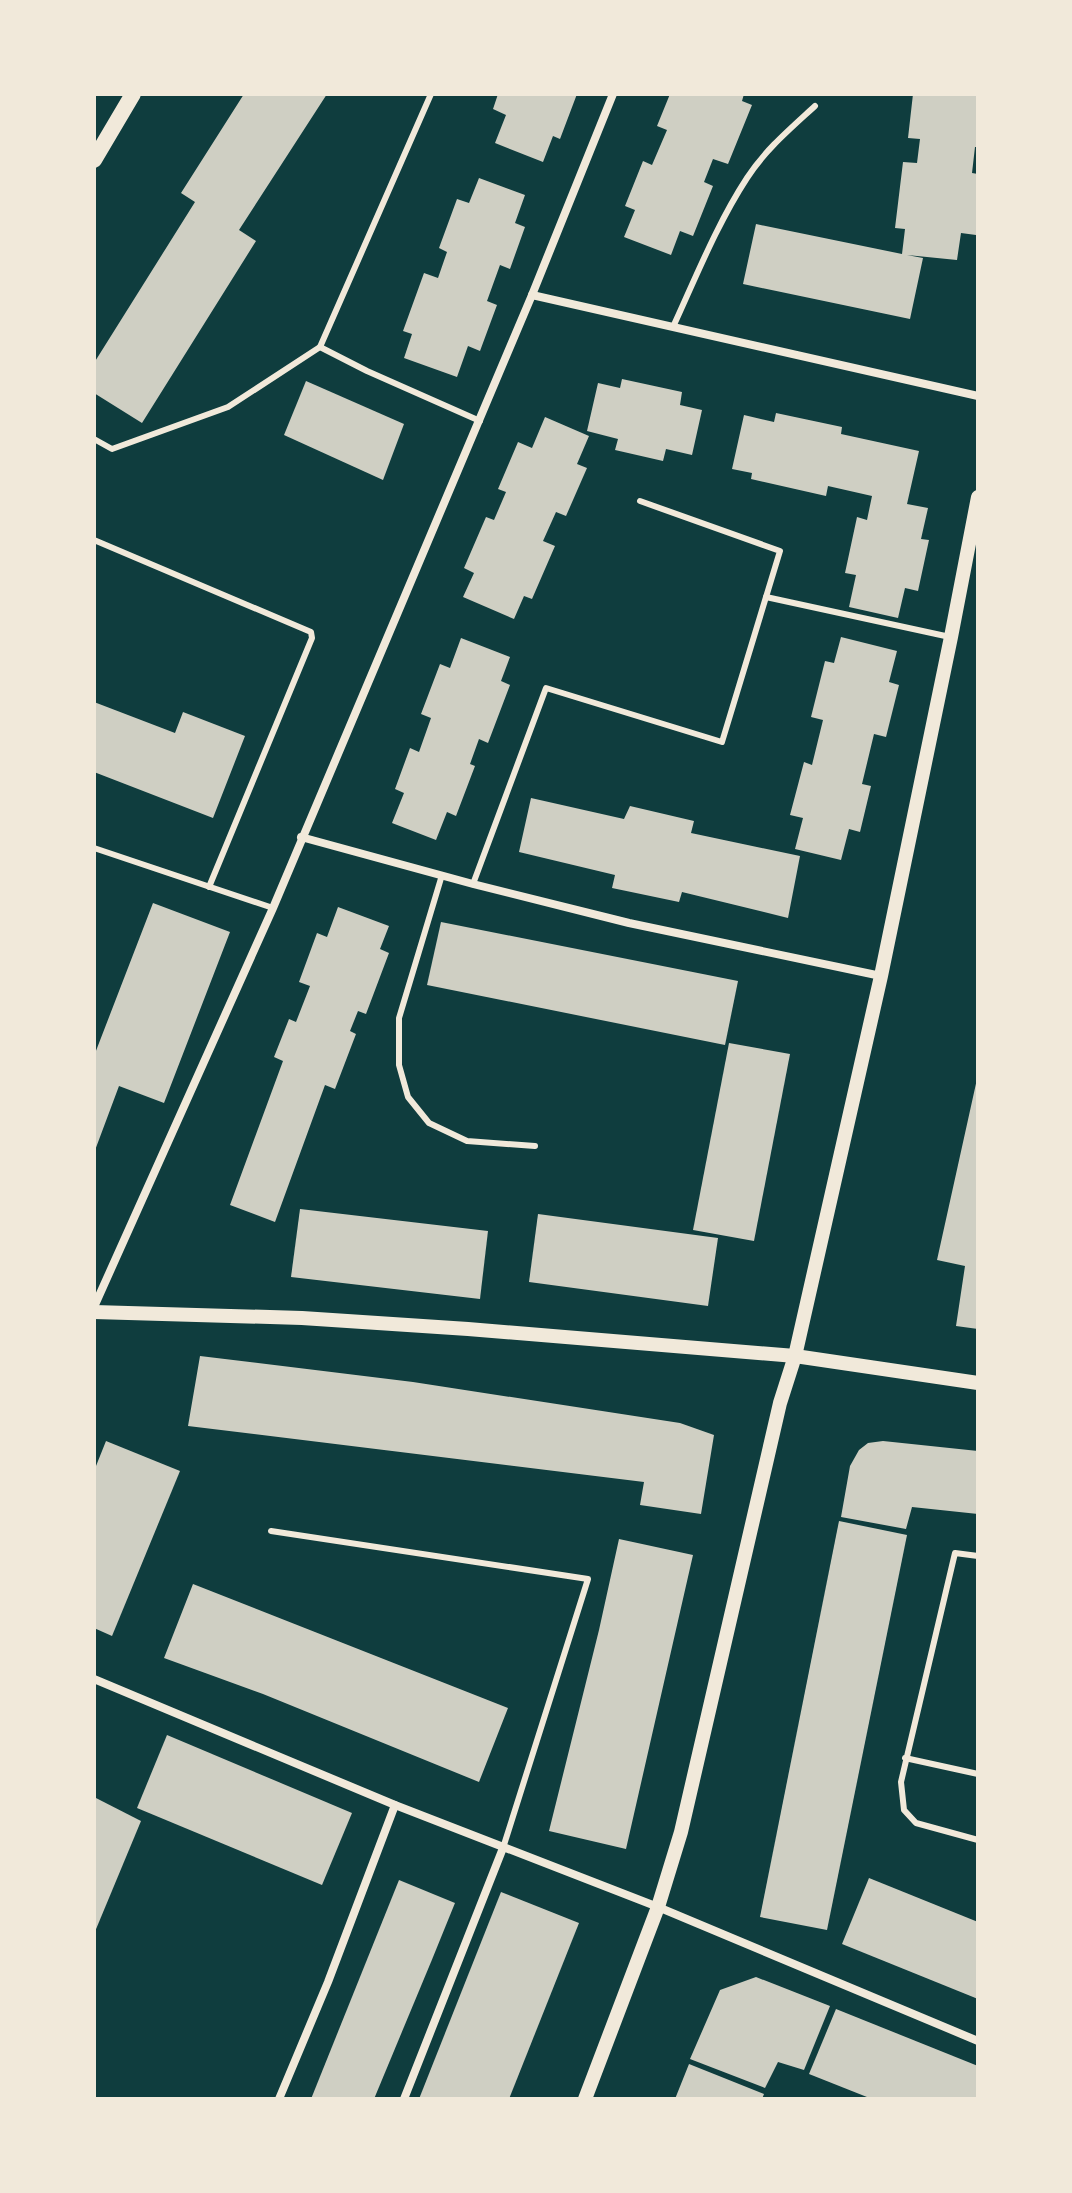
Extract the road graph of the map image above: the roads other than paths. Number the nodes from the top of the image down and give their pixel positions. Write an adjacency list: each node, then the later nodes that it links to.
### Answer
1 (133, 94): 5 (main road)
2 (431, 94): 8 (lane)
3 (613, 94): 6 (street)
4 (815, 106): 7 (lane)
5 (94, 160)
6 (532, 295): 7 (street); 10 (street)
7 (673, 327): 9 (street)
8 (320, 347): 10 (lane); 11 (lane)
9 (978, 396)
10 (480, 421): 17 (street)
11 (94, 439)
12 (978, 497): 16 (street)
13 (640, 501): 15 (lane)
14 (94, 540): 21 (lane)
15 (766, 597): 16 (lane); 20 (lane)
16 (951, 637): 23 (street)
17 (301, 837): 19 (street); 22 (street)
18 (94, 848): 21 (lane)
19 (442, 875): 20 (street); 24 (lane)
20 (473, 884): 23 (street)
21 (209, 887): 22 (lane)
22 (273, 908): 25 (street)
23 (881, 976): 26 (street)
24 (535, 1146)
25 (94, 1310): 26 (street)
26 (795, 1356): 27 (street); 36 (street)
27 (978, 1383)
28 (271, 1531): 35 (lane)
29 (978, 1556): 31 (lane)
30 (94, 1679): 33 (street)
31 (905, 1758): 32 (lane); 34 (lane)
32 (978, 1774)
33 (395, 1805): 35 (street); 38 (street)
34 (978, 1840)
35 (503, 1848): 36 (street); 39 (street)
36 (658, 1907): 37 (street); 40 (street)
37 (978, 2041)
38 (279, 2099)
39 (404, 2099)
40 (585, 2099)

